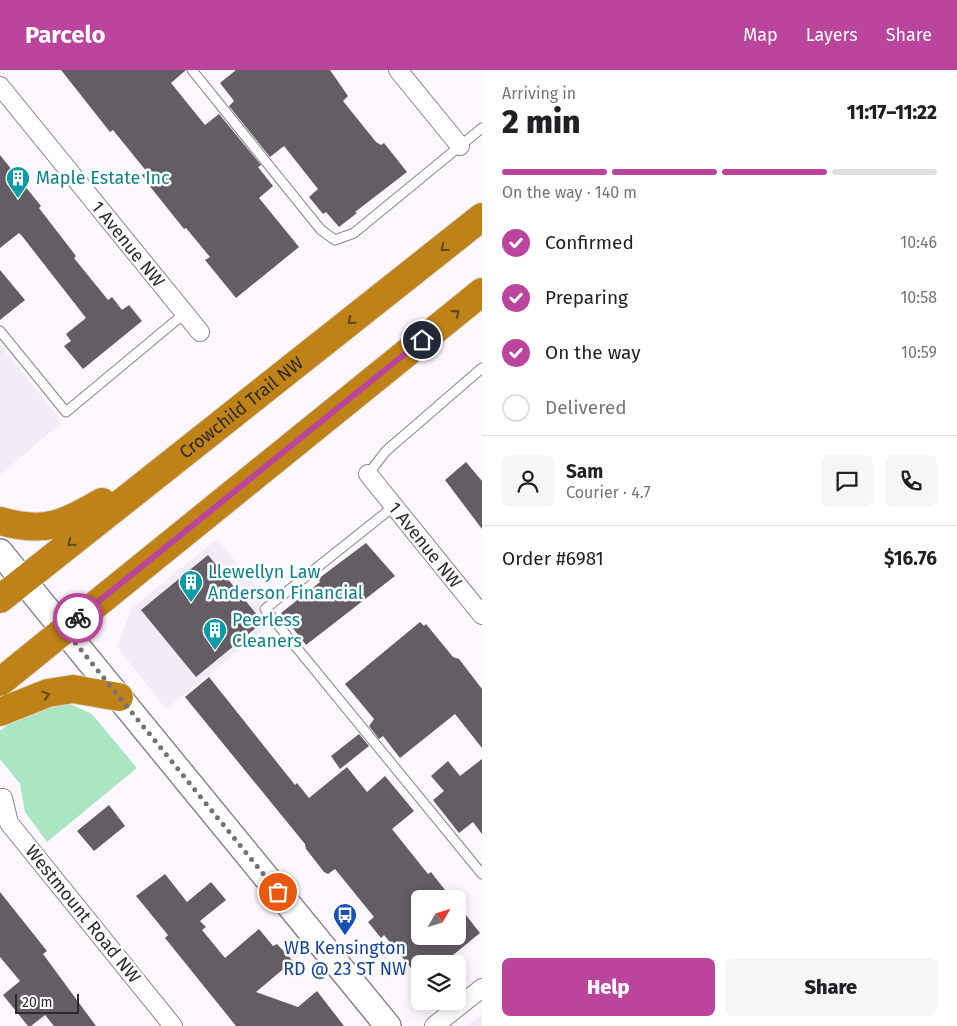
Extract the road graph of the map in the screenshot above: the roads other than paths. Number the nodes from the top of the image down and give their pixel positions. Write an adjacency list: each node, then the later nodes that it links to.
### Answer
1 (192, 70): 5 (lane)
2 (398, 70): 5 (street)
3 (0, 86): 8 (street, 1 Avenue NW)
4 (482, 128): 5 (lane)
5 (460, 146)
6 (482, 218): 12 (highway, Crowchild Trail NW, one-way to 12)
7 (482, 292): 20 (highway, one-way to 7)
8 (185, 313): 9 (lane); 10 (street, 1 Avenue NW)
9 (0, 331)
10 (200, 332)
11 (482, 368): 13 (lane)
12 (178, 459): 15 (highway); 17 (highway, Crowchild Trail NW, one-way to 17)
13 (368, 474): 14 (street, 1 Avenue NW)
14 (393, 507): 19 (street, 1 Avenue NW); 25 (lane)
15 (0, 521)
16 (0, 552): 17 (street)
17 (23, 581): 18 (highway, Crowchild Trail NW); 20 (street)
18 (0, 599)
19 (482, 615)
20 (64, 629): 21 (highway); 22 (street)
21 (0, 682)
22 (119, 697): 23 (highway, one-way to 22); 28 (street)
23 (0, 712)
24 (4, 798): 27 (street, Westmount Road NW)
25 (482, 874)
26 (482, 988): 29 (street)
27 (173, 1026)
28 (388, 1026)
29 (434, 1026)

